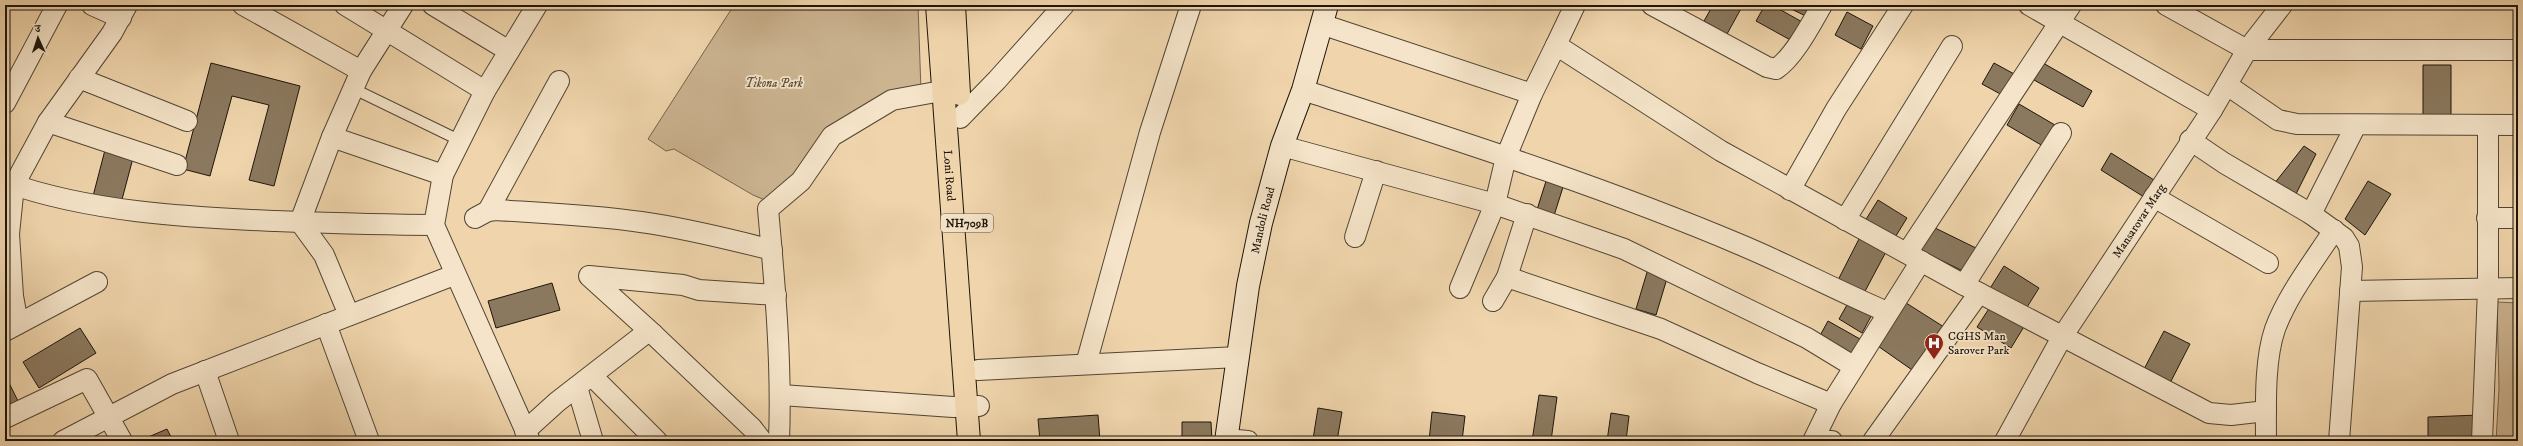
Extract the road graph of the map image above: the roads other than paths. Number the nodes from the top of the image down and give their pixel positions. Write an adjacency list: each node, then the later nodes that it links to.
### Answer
1 (57, 5): 37 (street)
2 (92, 5): 20 (street)
3 (243, 5): 30 (street)
4 (345, 5): 23 (street)
5 (403, 5): 23 (street)
6 (433, 5): 28 (street)
7 (937, 5): 33 (highway, Loni Road / NH709B)
8 (954, 5): 33 (highway, Loni Road / NH709B)
9 (1064, 5): 39 (street)
10 (1191, 5): 87 (street)
11 (1652, 5): 12 (street)
12 (1822, 5)
13 (1903, 5): 55 (street)
14 (2029, 5): 22 (street)
15 (2071, 5): 22 (street)
16 (2166, 5): 26 (street)
17 (2282, 5): 26 (street, Mansarovar Marg)
18 (1570, 6): 24 (street)
19 (531, 7): 28 (street)
20 (124, 12): 29 (street)
21 (1324, 14): 34 (street, Mandoli Road); 36 (street)
22 (2058, 23): 38 (street); 68 (street)
23 (389, 30): 30 (street); 35 (street)
24 (1556, 45): 36 (street); 55 (street)
25 (1952, 46): 62 (street)
26 (2247, 50): 27 (street); 32 (street, Mansarovar Marg)
27 (2518, 50)
28 (509, 51): 35 (street)
29 (79, 78): 40 (street); 41 (street)
30 (358, 80): 46 (street); 47 (lane)
31 (559, 81): 67 (street)
32 (2227, 85): 38 (street, Mansarovar Marg); 43 (street)
33 (951, 89): 39 (highway, Loni Road / NH709B); 67 (street); 94 (highway, Loni Road / NH709B)
34 (1303, 90): 49 (street, Mandoli Road); 50 (street)
35 (485, 91): 47 (street)
36 (1532, 94): 50 (street)
37 (5, 102)
38 (2212, 110): 48 (street, Mansarovar Marg)
39 (960, 118): 90 (highway, Loni Road / NH709B)
40 (187, 121)
41 (48, 122): 51 (street); 54 (street)
42 (2518, 124): 44 (street)
43 (2356, 125): 44 (street); 59 (street)
44 (2488, 125): 60 (street)
45 (2061, 133): 75 (street)
46 (332, 137): 53 (street); 63 (street)
47 (459, 140): 53 (street)
48 (2190, 140): 56 (street, Mansarovar Marg); 59 (street)
49 (1282, 146): 52 (street); 86 (street, Mandoli Road)
50 (1506, 157): 57 (street); 80 (street)
51 (177, 165)
52 (1376, 171): 57 (street); 66 (street)
53 (443, 176): 64 (street)
54 (10, 183): 63 (street); 83 (street)
55 (1790, 190): 62 (street)
56 (2154, 197): 69 (street); 85 (street, Mansarovar Marg)
57 (1496, 204): 58 (street); 73 (street)
58 (1527, 214): 71 (street); 88 (street)
59 (2311, 214): 65 (street)
60 (2487, 218): 61 (street); 76 (street)
61 (2518, 218)
62 (1845, 220): 68 (street)
63 (300, 222): 64 (street); 81 (street)
64 (434, 226): 70 (street)
65 (2334, 230): 77 (street); 95 (street)
66 (1355, 237)
67 (772, 250): 78 (street)
68 (1914, 257): 75 (street); 80 (street)
69 (2268, 263)
70 (454, 276): 81 (street); 98 (street)
71 (1507, 277): 79 (street); 93 (street)
72 (97, 282): 83 (street)
73 (1460, 288)
74 (2518, 288): 76 (street)
75 (1972, 289): 85 (street); 114 (street)
76 (2488, 289): 77 (street); 118 (street)
77 (2350, 291): 117 (street)
78 (776, 295): 84 (street); 92 (street)
79 (1493, 301)
80 (1887, 312): 88 (street)
81 (349, 315): 82 (street)
82 (326, 324): 89 (street); 103 (street)
83 (11, 327)
84 (652, 334): 91 (street); 106 (street)
85 (2062, 337): 95 (street); 115 (street, Mansarovar Marg)
86 (1238, 357): 87 (street); 99 (street, Mandoli Road)
87 (1086, 364): 90 (street)
88 (1853, 366): 93 (street)
89 (205, 370): 96 (street); 102 (street)
90 (978, 370): 94 (highway, Loni Road / NH709B)
91 (585, 382): 98 (street); 104 (street); 105 (street)
92 (781, 395): 94 (street); 107 (street)
93 (1830, 404): 111 (street)
94 (973, 406): 108 (highway, Loni Road / NH709B); 109 (highway, Loni Road / NH709B)
95 (2266, 411): 116 (street)
96 (107, 417): 97 (street); 100 (street); 101 (street)
97 (5, 418)
98 (527, 436)
99 (1226, 440): 110 (street)
100 (63, 441)
101 (122, 441)
102 (229, 441)
103 (369, 441)
104 (593, 441)
105 (657, 441)
106 (762, 441)
107 (779, 441)
108 (969, 441)
109 (980, 441)
110 (1248, 441)
111 (1812, 441)
112 (1817, 441): 113 (street)
113 (1832, 441)
114 (1873, 441)
115 (2005, 441)
116 (2266, 441)
117 (2339, 441)
118 (2482, 441)

